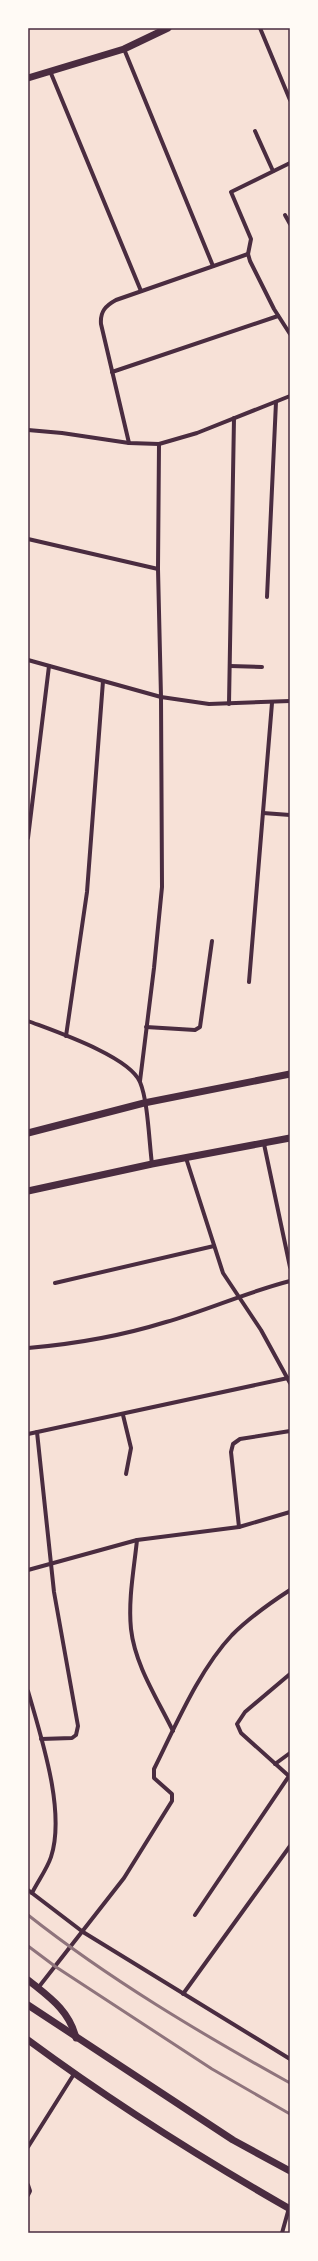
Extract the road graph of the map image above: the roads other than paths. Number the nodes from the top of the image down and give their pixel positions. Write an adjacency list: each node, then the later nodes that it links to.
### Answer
1 (168, 28): 3 (street)
2 (260, 28): 6 (street)
3 (124, 49): 4 (street); 13 (street)
4 (50, 71): 5 (street); 14 (street)
5 (28, 78)
6 (290, 100)
7 (255, 131): 9 (street)
8 (290, 163): 9 (street)
9 (273, 171): 12 (street)
10 (285, 215): 11 (street)
11 (290, 224)
12 (248, 254): 13 (street); 15 (street)
13 (213, 266): 14 (street)
14 (141, 292): 17 (street)
15 (278, 316): 16 (street); 17 (street)
16 (290, 334)
17 (112, 372): 22 (street)
18 (290, 396): 19 (street)
19 (276, 402): 20 (street); 26 (street)
20 (234, 418): 23 (street); 29 (street)
21 (28, 430): 22 (street)
22 (129, 442): 23 (street)
23 (159, 444): 25 (street)
24 (28, 540): 25 (street)
25 (158, 569): 32 (street)
26 (267, 597)
27 (28, 660): 28 (street)
28 (49, 666): 31 (street); 38 (street)
29 (230, 666): 30 (street); 35 (street)
30 (262, 667)
31 (103, 681): 32 (street); 43 (street)
32 (161, 697): 35 (street); 42 (street)
33 (290, 701): 34 (street)
34 (272, 703): 35 (street); 36 (street)
35 (229, 704)
36 (263, 813): 37 (street); 40 (street)
37 (290, 815)
38 (28, 838)
39 (212, 941): 42 (street)
40 (249, 982)
41 (28, 1021): 43 (street)
42 (146, 1027): 45 (street)
43 (66, 1036): 45 (street)
44 (290, 1074): 46 (street)
45 (140, 1081): 46 (street)
46 (144, 1103): 47 (street); 51 (street)
47 (28, 1133)
48 (290, 1138): 49 (street)
49 (264, 1144): 50 (street); 54 (street)
50 (186, 1158): 51 (street); 53 (street)
51 (152, 1164): 52 (street)
52 (28, 1191)
53 (214, 1246): 56 (street); 57 (street)
54 (290, 1266)
55 (290, 1281): 57 (street)
56 (55, 1283)
57 (237, 1296): 58 (street); 59 (street)
58 (28, 1348)
59 (288, 1378): 60 (street); 61 (street)
60 (290, 1383)
61 (123, 1415): 63 (street); 65 (street)
62 (290, 1431): 67 (street)
63 (37, 1432): 64 (street); 69 (street)
64 (28, 1434)
65 (126, 1474)
66 (290, 1512): 67 (street)
67 (240, 1528): 68 (street)
68 (137, 1540): 69 (street); 74 (street)
69 (51, 1564): 70 (street); 75 (street)
70 (28, 1570)
71 (290, 1590): 74 (street)
72 (290, 1674): 77 (street)
73 (28, 1692): 75 (street)
74 (173, 1731): 82 (street)
75 (41, 1739): 80 (street)
76 (290, 1752): 77 (street)
77 (275, 1764): 78 (street)
78 (289, 1777): 81 (street)
79 (290, 1846): 85 (street)
80 (30, 1891): 82 (street)
81 (195, 1915)
82 (83, 1932): 84 (street); 85 (street)
83 (28, 1980): 84 (street)
84 (38, 1988): 87 (street)
85 (183, 1994): 89 (street)
86 (28, 2006): 87 (street)
87 (76, 2038): 92 (street)
88 (28, 2040): 90 (street)
89 (290, 2059)
90 (74, 2074): 91 (street); 95 (street)
91 (28, 2147)
92 (290, 2171)
93 (28, 2185): 94 (street)
94 (28, 2195)
95 (290, 2208): 96 (street)
96 (282, 2233)

